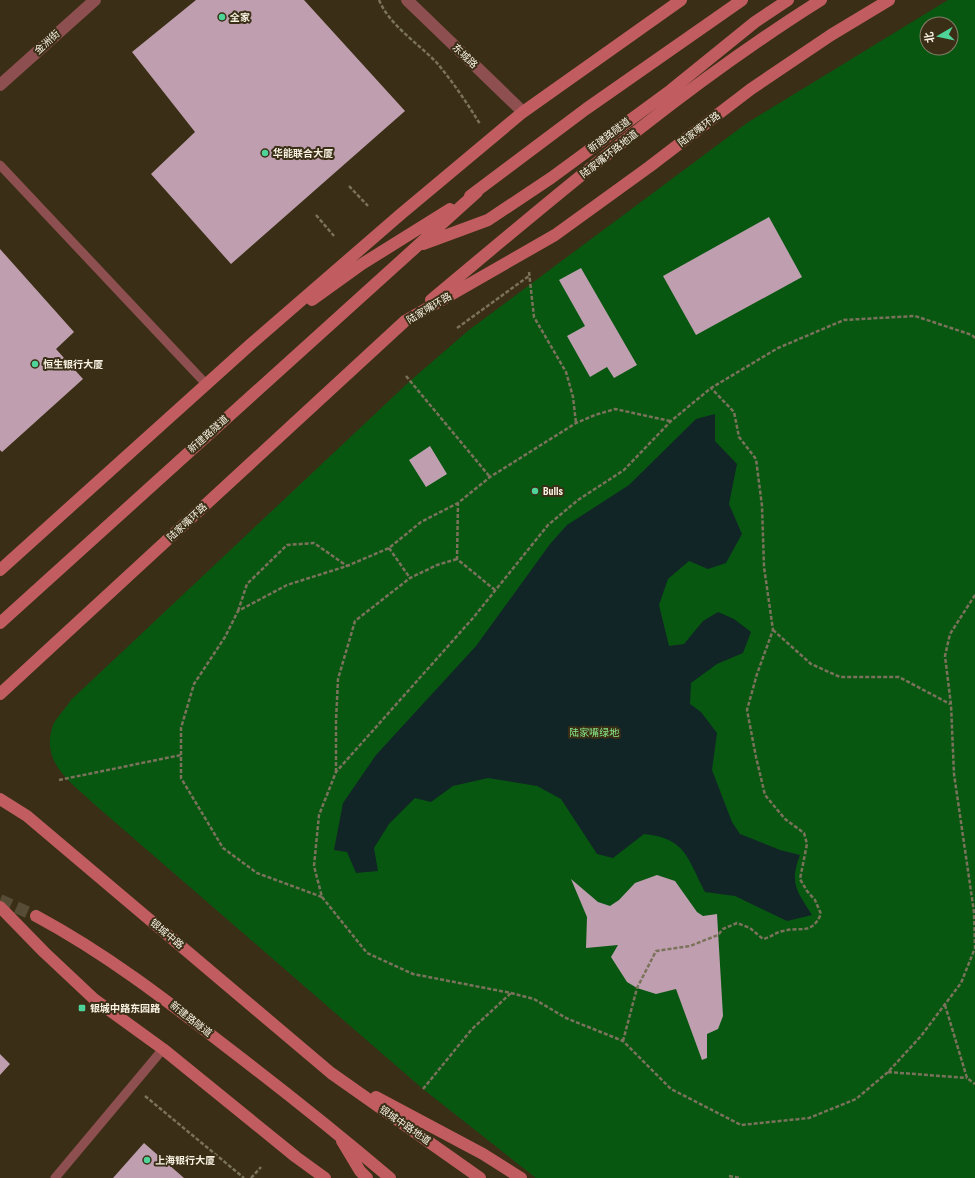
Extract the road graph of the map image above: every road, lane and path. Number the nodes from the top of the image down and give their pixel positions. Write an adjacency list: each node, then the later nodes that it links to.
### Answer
1 (95, 0): 10 (street, 金洲街)
2 (379, 0): 9 (path)
3 (407, 0): 11 (street, 东城路)
4 (681, 0): 11 (main road)
5 (742, 0): 14 (main road)
6 (788, 0): 18 (main road, 新建路隧道)
7 (821, 0): 19 (main road, 陆家嘴环路地道)
8 (889, 0): 19 (main road, 陆家嘴环路)
9 (437, 63)
10 (0, 85)
11 (523, 112): 22 (main road)
12 (0, 165): 24 (lane)
13 (349, 186): 15 (path)
14 (477, 192): 18 (main road, 新建路隧道); 22 (main road)
15 (368, 206)
16 (316, 215): 17 (path)
17 (334, 236)
18 (417, 247): 38 (main road, 新建路隧道)
19 (405, 321): 40 (main road, 陆家嘴环路)
20 (457, 328): 27 (path)
21 (975, 338): 25 (path)
22 (251, 344): 24 (main road)
23 (406, 376): 28 (path)
24 (207, 384): 33 (main road)
25 (711, 388): 26 (path); 39 (path)
26 (671, 421): 27 (path); 35 (path)
27 (576, 423): 28 (path)
28 (490, 477): 29 (path)
29 (458, 503): 30 (path); 31 (path)
30 (389, 548): 32 (path); 34 (path)
31 (457, 559): 34 (path); 35 (path)
32 (347, 566): 37 (path); 37 (path)
33 (0, 570)
34 (410, 578): 43 (path)
35 (494, 590): 43 (path)
36 (975, 595): 41 (path)
37 (238, 611): 42 (path)
38 (0, 623)
39 (773, 630): 41 (path); 51 (path)
40 (0, 694)
41 (951, 705): 50 (path)
42 (181, 755): 44 (path); 46 (path)
43 (336, 772): 46 (path)
44 (59, 780)
45 (0, 799): 54 (main road, 银城中路)
46 (322, 897): 49 (path)
47 (0, 907): 52 (main road)
48 (36, 916): 59 (main road, 新建路隧道)
49 (511, 993): 51 (path); 58 (path)
50 (945, 1005): 53 (path); 55 (path)
51 (623, 1041): 53 (path)
52 (163, 1049): 57 (lane); 65 (main road)
53 (888, 1072): 55 (path)
54 (331, 1073): 68 (main road, 银城中路地道); 69 (main road)
55 (968, 1078): 56 (path)
56 (975, 1084)
57 (132, 1086): 62 (lane); 63 (path)
58 (423, 1089)
59 (338, 1133): 66 (main road); 67 (main road)
60 (261, 1167): 64 (path)
61 (729, 1176): 70 (path)
62 (55, 1178)
63 (244, 1178)
64 (251, 1178)
65 (325, 1178)
66 (367, 1178)
67 (390, 1178)
68 (480, 1178)
69 (521, 1178)
70 (741, 1178)

